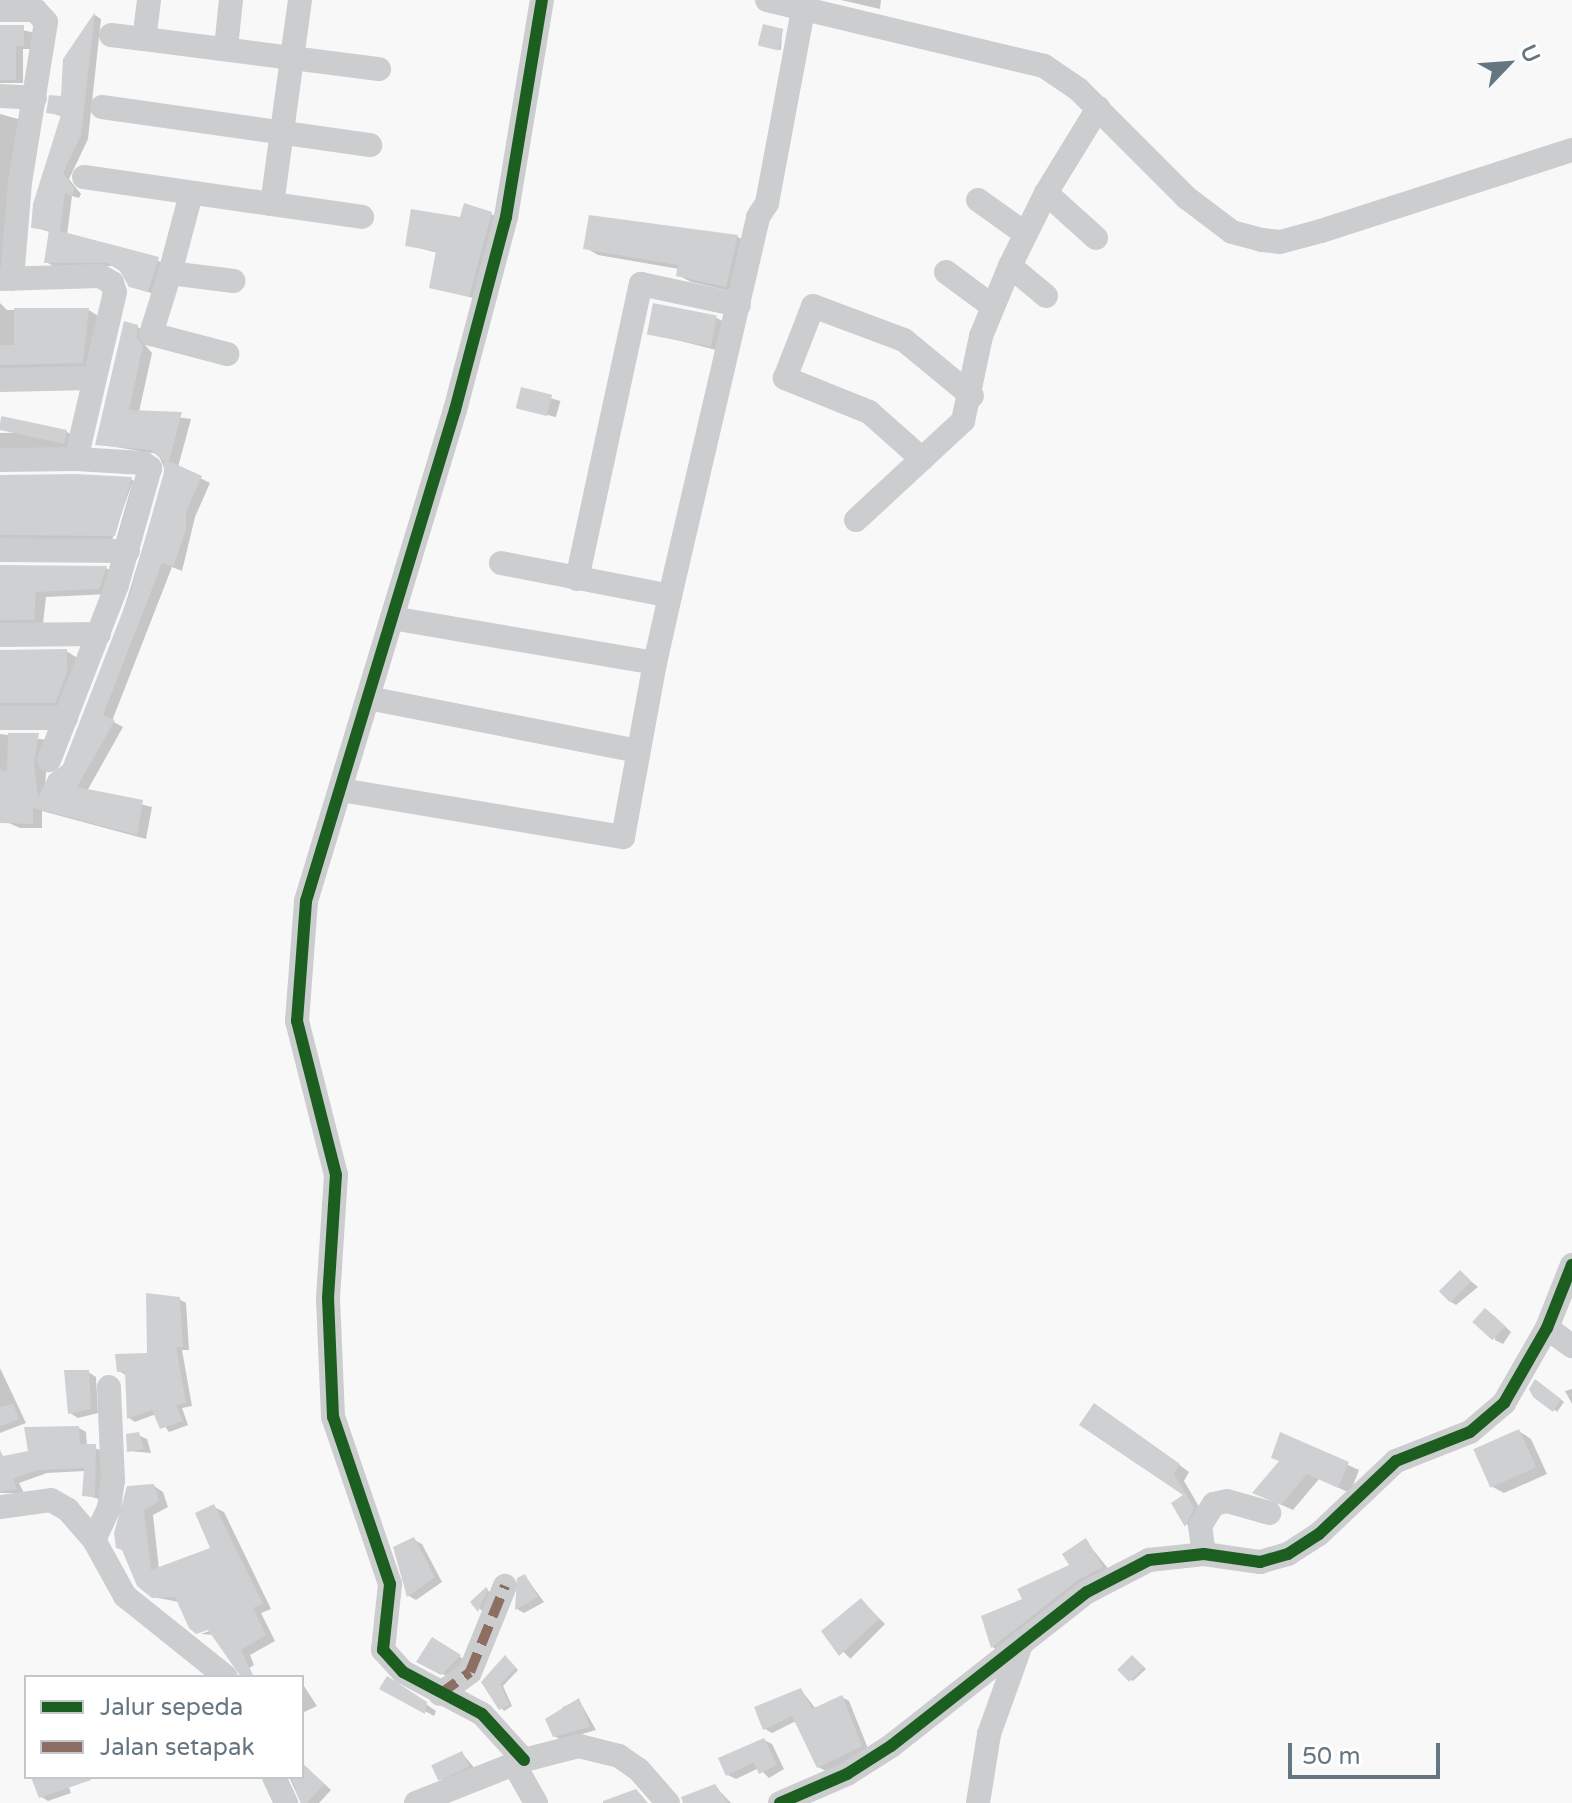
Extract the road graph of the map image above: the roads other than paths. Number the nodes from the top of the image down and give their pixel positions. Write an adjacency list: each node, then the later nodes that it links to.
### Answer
1 (149, 0): 9 (street)
2 (231, 0): 10 (street)
3 (300, 0): 11 (street)
4 (542, 0): 50 (street)
5 (767, 0): 6 (street)
6 (797, 9): 16 (street); 35 (street)
7 (0, 10): 14 (street)
8 (111, 35): 9 (street)
9 (144, 39): 10 (street)
10 (226, 48): 11 (street)
11 (293, 56): 12 (street); 17 (street)
12 (379, 69)
13 (0, 96): 14 (street)
14 (35, 98): 21 (street)
15 (102, 107): 17 (street)
16 (1098, 108): 19 (street); 22 (street)
17 (282, 133): 18 (street); 25 (street)
18 (370, 145)
19 (1572, 150)
20 (84, 177): 23 (street)
21 (10, 181): 32 (street)
22 (1046, 193): 27 (street); 28 (street)
23 (191, 194): 25 (street); 31 (street)
24 (978, 200): 27 (street)
25 (272, 204): 26 (street)
26 (362, 217)
27 (1023, 232): 29 (street)
28 (1096, 238)
29 (1010, 266): 34 (street); 36 (street)
30 (946, 272): 36 (street)
31 (170, 273): 33 (street); 37 (street)
32 (6, 279): 38 (street)
33 (233, 281)
34 (1046, 296)
35 (739, 305): 48 (street); 49 (street)
36 (992, 306): 40 (street)
37 (227, 354)
38 (94, 378): 39 (street); 41 (street)
39 (0, 380)
40 (972, 396): 42 (street); 42 (street)
41 (76, 459): 43 (street); 46 (street)
42 (922, 459): 44 (street)
43 (0, 460)
44 (856, 520)
45 (0, 550): 46 (street)
46 (128, 551): 51 (street)
47 (501, 563): 48 (street)
48 (577, 579): 49 (street)
49 (670, 596): 53 (street)
50 (392, 618): 53 (street); 54 (street)
51 (99, 634): 52 (street); 56 (street)
52 (0, 635)
53 (655, 663): 57 (street)
54 (368, 698): 57 (street); 59 (street)
55 (0, 718): 56 (street)
56 (66, 718): 58 (street)
57 (638, 751): 59 (street)
58 (49, 760)
59 (341, 790): 71 (street)
60 (1572, 1265): 61 (street)
61 (1547, 1328): 62 (street); 67 (street)
62 (1572, 1346)
63 (109, 1387): 66 (street)
64 (0, 1507): 66 (street)
65 (1269, 1513): 67 (street)
66 (94, 1540): 70 (street)
67 (1204, 1554): 69 (street)
68 (505, 1586): 71 (street)
69 (1022, 1642): 78 (street); 79 (street)
70 (224, 1675)
71 (440, 1694): 72 (street)
72 (519, 1762): 75 (street); 76 (street); 77 (street)
73 (275, 1779): 74 (street)
74 (286, 1803)
75 (416, 1803)
76 (536, 1803)
77 (668, 1803)
78 (780, 1803)
79 (978, 1803)

